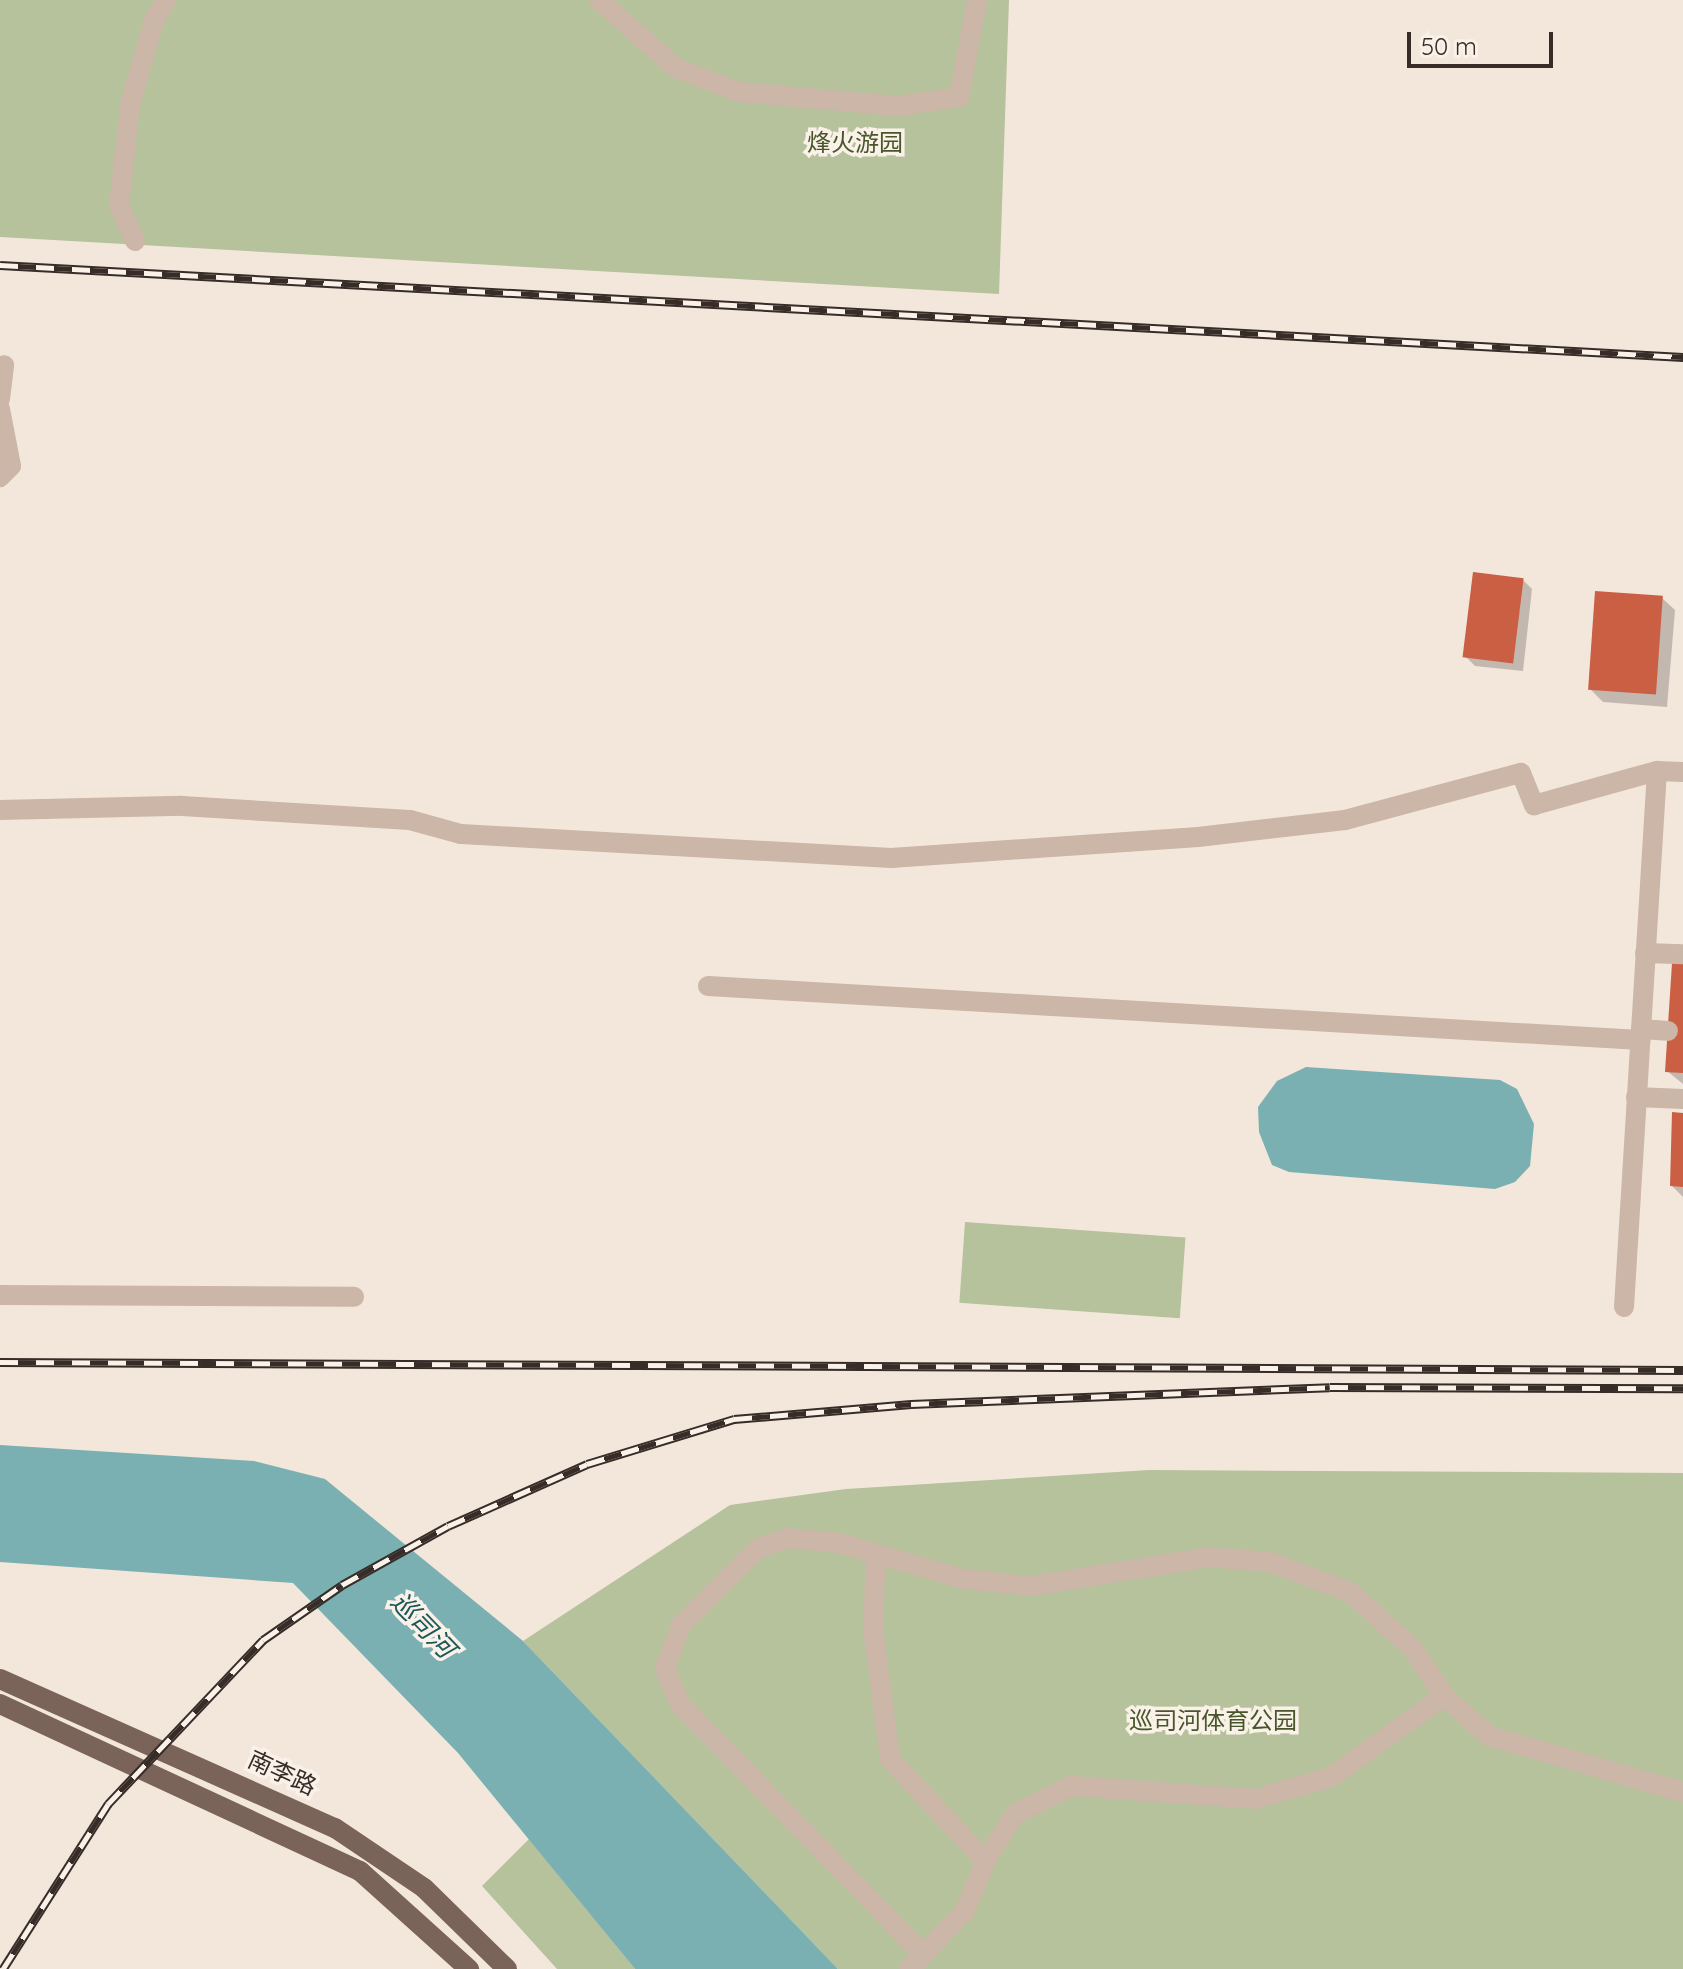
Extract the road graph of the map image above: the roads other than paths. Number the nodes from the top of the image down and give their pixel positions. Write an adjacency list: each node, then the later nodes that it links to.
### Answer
1 (166, 0): 4 (street)
2 (599, 0): 3 (street)
3 (977, 0)
4 (135, 241)
5 (4, 365): 6 (street)
6 (0, 399)
7 (0, 409): 8 (street)
8 (0, 477)
9 (1657, 771): 10 (street); 11 (street); 12 (street)
10 (1683, 772)
11 (0, 810)
12 (1645, 953): 13 (street); 16 (street)
13 (1683, 954)
14 (708, 986): 16 (street)
15 (1668, 1031): 16 (street)
16 (1641, 1035): 17 (street)
17 (1636, 1097): 18 (street); 21 (street)
18 (1683, 1099)
19 (0, 1295): 20 (street)
20 (354, 1297)
21 (1624, 1307)
22 (876, 1554): 24 (street); 27 (street); 28 (street)
23 (0, 1679): 30 (main road, 南李路)
24 (1444, 1696): 26 (street); 27 (street)
25 (0, 1704): 29 (main road)
26 (1683, 1792)
27 (985, 1861): 28 (street)
28 (917, 1962)
29 (469, 1969)
30 (507, 1969)

